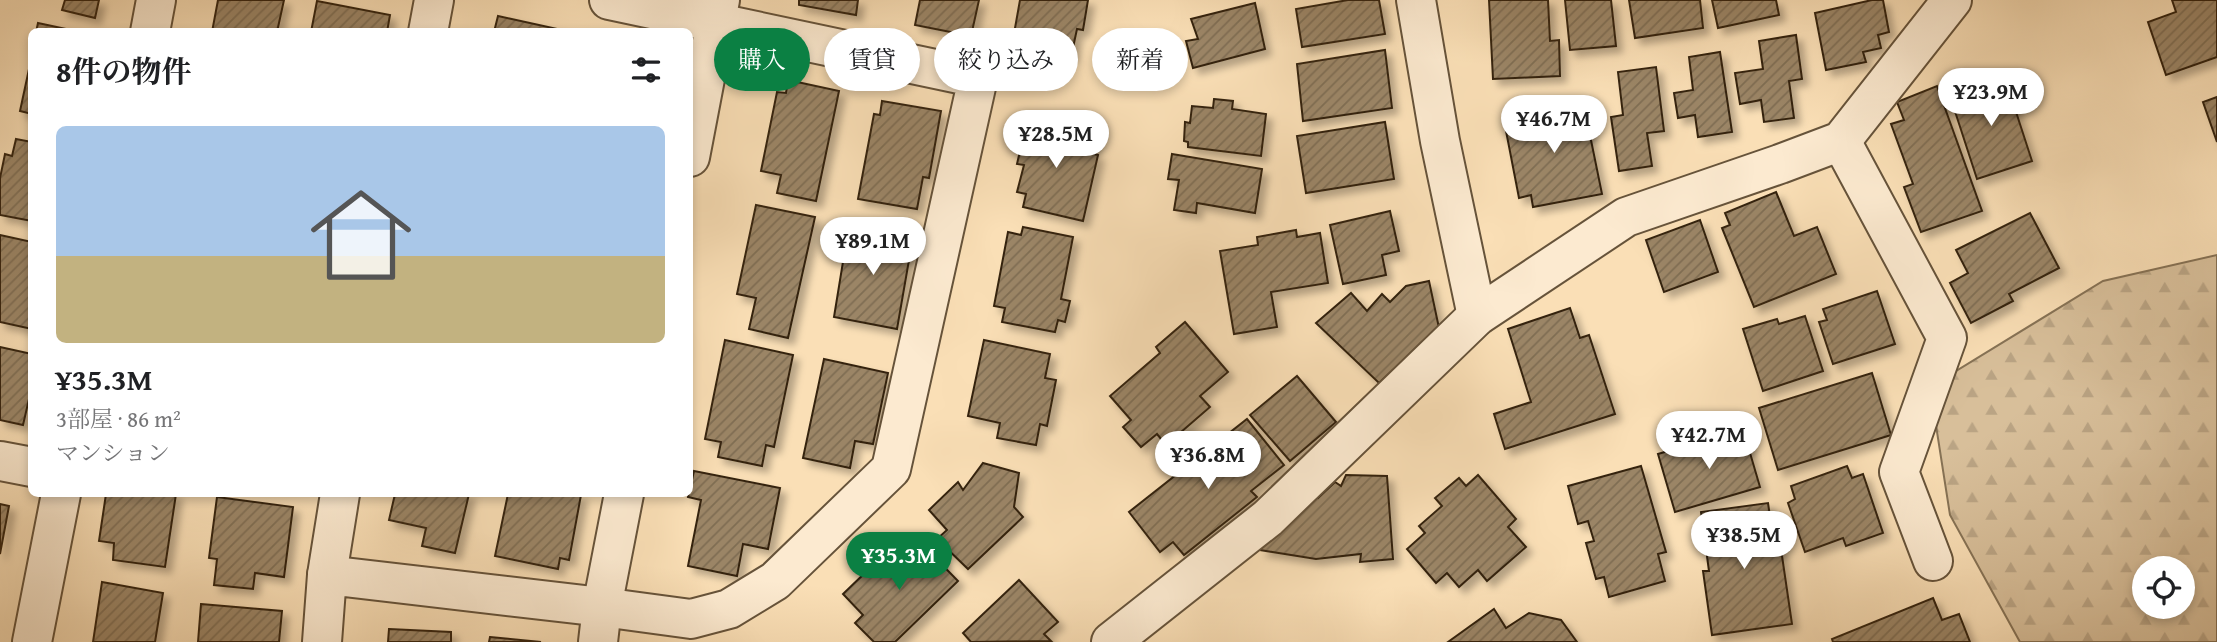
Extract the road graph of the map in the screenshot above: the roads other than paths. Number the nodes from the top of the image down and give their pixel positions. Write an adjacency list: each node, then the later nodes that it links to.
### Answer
1 (156, 0): 7 (street)
2 (434, 0): 8 (street)
3 (608, 0): 6 (street)
4 (1416, 0): 11 (street)
5 (1952, 0): 10 (street)
6 (718, 11): 9 (street); 19 (street)
7 (151, 28)
8 (429, 28)
9 (693, 141)
10 (1841, 141): 11 (street); 17 (street)
11 (1477, 316): 22 (street)
12 (0, 461): 13 (street)
13 (28, 466)
14 (60, 497): 20 (street)
15 (340, 497): 18 (street)
16 (623, 497): 19 (street)
17 (1933, 561)
18 (327, 575): 19 (street); 21 (street)
19 (600, 624)
20 (33, 642)
21 (321, 642)
22 (1111, 642)

